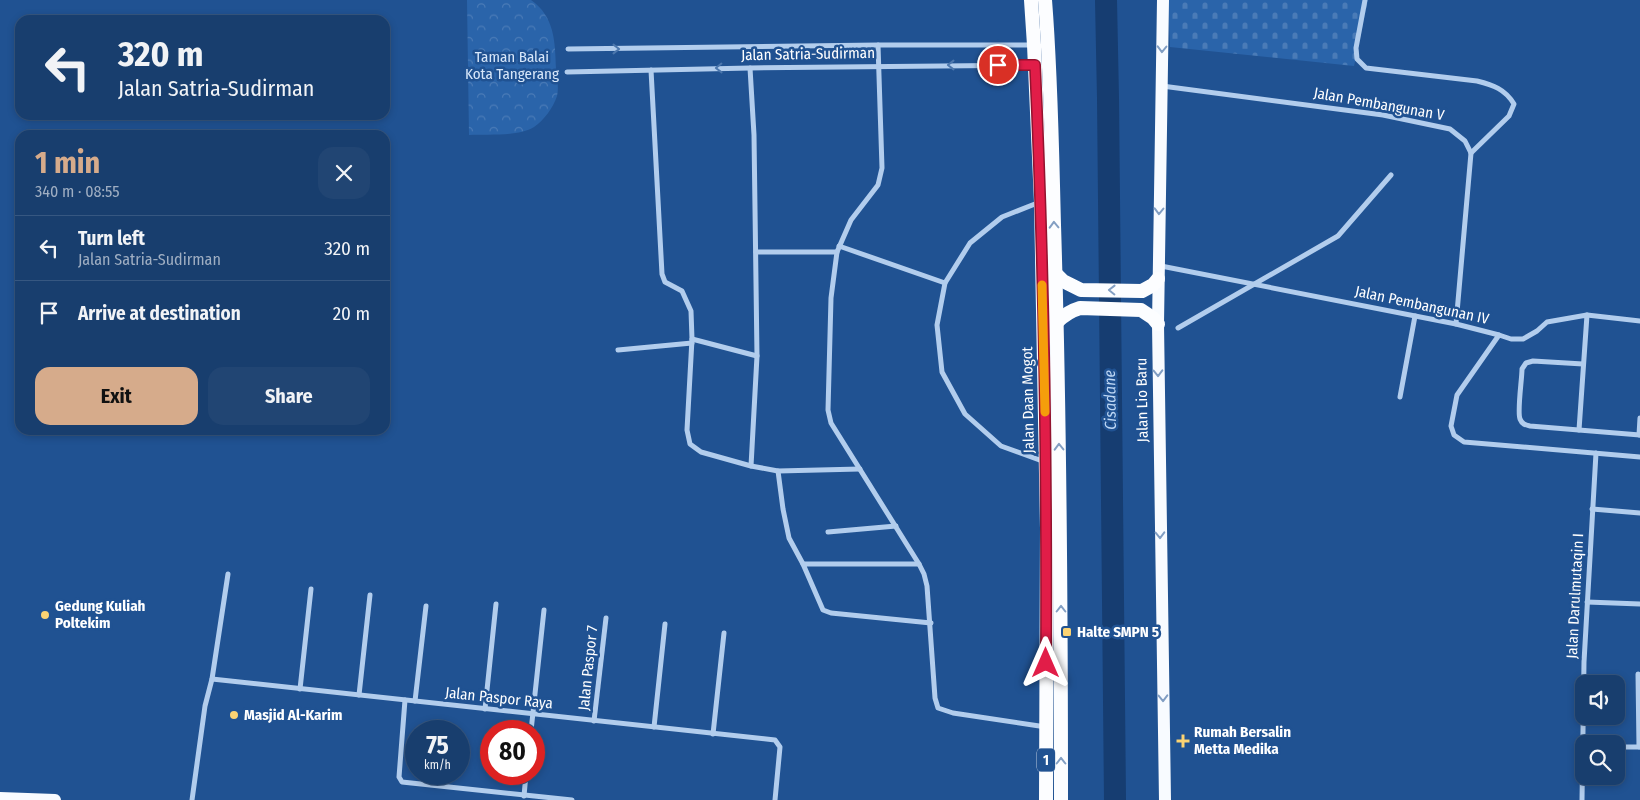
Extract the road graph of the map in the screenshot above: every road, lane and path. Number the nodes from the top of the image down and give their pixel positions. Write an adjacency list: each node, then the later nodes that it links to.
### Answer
1 (1031, 0): 6 (highway, Jalan Daan Mogot / 1)
2 (1045, 0): 6 (highway, Jalan Daan Mogot / 1)
3 (1163, 0): 13 (main road, Jalan Lio Baru, one-way to 13)
4 (1365, 0): 14 (street)
5 (878, 45): 6 (street, Jalan Satria-Sudirman); 7 (street, Jalan Satria-Sudirman, one-way to 5); 9 (street)
6 (1041, 45): 8 (highway, Jalan Daan Mogot / 1)
7 (568, 49)
8 (1042, 64): 9 (street, Jalan Satria-Sudirman, one-way to 9); 16 (highway, Jalan Daan Mogot / 1); 20 (highway, Jalan Daan Mogot / 1, one-way to 8)
9 (879, 66): 10 (street, Jalan Satria-Sudirman); 17 (street)
10 (750, 68): 11 (street, Jalan Satria-Sudirman, one-way to 11); 18 (street)
11 (650, 70): 12 (street, Jalan Satria-Sudirman); 31 (street)
12 (567, 72)
13 (1162, 86): 14 (street, Jalan Pembangunan V); 19 (main road, Jalan Lio Baru, one-way to 19)
14 (1471, 153): 28 (street)
15 (1391, 175): 22 (street)
16 (1041, 202): 21 (street); 41 (highway, Jalan Daan Mogot / 1)
17 (838, 249): 18 (street); 21 (street); 43 (street)
18 (756, 252): 33 (street)
19 (1158, 272): 20 (highway, one-way to 20); 22 (street, Jalan Pembangunan IV); 27 (main road, Jalan Lio Baru)
20 (1056, 274): 26 (highway, Jalan Daan Mogot / 1)
21 (945, 283): 41 (street)
22 (1255, 284): 24 (street, Jalan Pembangunan IV); 29 (street)
23 (1587, 315): 25 (street); 30 (street); 34 (street)
24 (1415, 316): 28 (street, Jalan Pembangunan IV); 35 (street)
25 (1640, 321)
26 (1057, 322): 27 (highway); 88 (highway, Jalan Daan Mogot / 1, one-way to 26)
27 (1158, 324): 89 (main road, Jalan Lio Baru, one-way to 89)
28 (1456, 324): 30 (street, Jalan Pembangunan IV)
29 (1178, 328)
30 (1499, 335): 39 (street, Jalan Pembangunan IV)
31 (692, 341): 32 (street); 33 (street); 42 (street)
32 (618, 350)
33 (757, 356): 42 (street)
34 (1583, 364): 37 (street); 37 (street)
35 (1400, 397)
36 (1640, 418): 38 (street)
37 (1579, 430): 38 (street)
38 (1640, 435)
39 (1596, 454): 40 (street, Jalan Pembangunan IV); 45 (street, Jalan Darulmutaqin I)
40 (1640, 457)
41 (1045, 462): 73 (highway, Jalan Daan Mogot / 1)
42 (751, 466): 44 (street)
43 (860, 469): 44 (street); 47 (street)
44 (778, 471): 49 (street)
45 (1592, 509): 46 (street); 54 (street, Jalan Darulmutaqin I)
46 (1640, 512)
47 (896, 526): 48 (street); 50 (street)
48 (828, 532)
49 (803, 564): 50 (street); 60 (street)
50 (919, 564): 60 (street)
51 (228, 574): 64 (street)
52 (311, 589): 65 (street)
53 (370, 595): 66 (street)
54 (1587, 602): 56 (street); 76 (street, Jalan Darulmutaqin I)
55 (496, 604): 69 (street)
56 (1640, 604)
57 (426, 606): 68 (street)
58 (544, 610): 70 (street)
59 (606, 618): 72 (street, Jalan Paspor 7)
60 (931, 623): 73 (street)
61 (665, 624): 74 (street)
62 (724, 633): 75 (street)
63 (1638, 674): 78 (street)
64 (212, 679): 65 (street, Jalan Paspor Raya); 84 (street)
65 (300, 689): 66 (street, Jalan Paspor Raya)
66 (359, 695): 67 (street, Jalan Paspor Raya)
67 (404, 700): 68 (street, Jalan Paspor Raya); 81 (street)
68 (416, 701): 69 (street, Jalan Paspor Raya)
69 (485, 709): 70 (street, Jalan Paspor Raya)
70 (533, 714): 71 (street); 72 (street, Jalan Paspor Raya)
71 (532, 720)
72 (594, 721): 74 (street, Jalan Paspor Raya)
73 (1046, 724): 87 (highway, Jalan Daan Mogot / 1)
74 (654, 727): 75 (street, Jalan Paspor Raya)
75 (713, 734): 86 (street, Jalan Paspor Raya)
76 (1583, 735)
77 (1625, 746): 78 (street)
78 (1640, 747)
79 (525, 785): 81 (street)
80 (1582, 785): 90 (street, Jalan Darulmutaqin I)
81 (524, 796): 85 (street)
82 (0, 798): 83 (main road)
83 (56, 800)
84 (192, 800)
85 (572, 800)
86 (775, 800)
87 (1046, 800)
88 (1062, 800)
89 (1165, 800)
90 (1582, 800)

